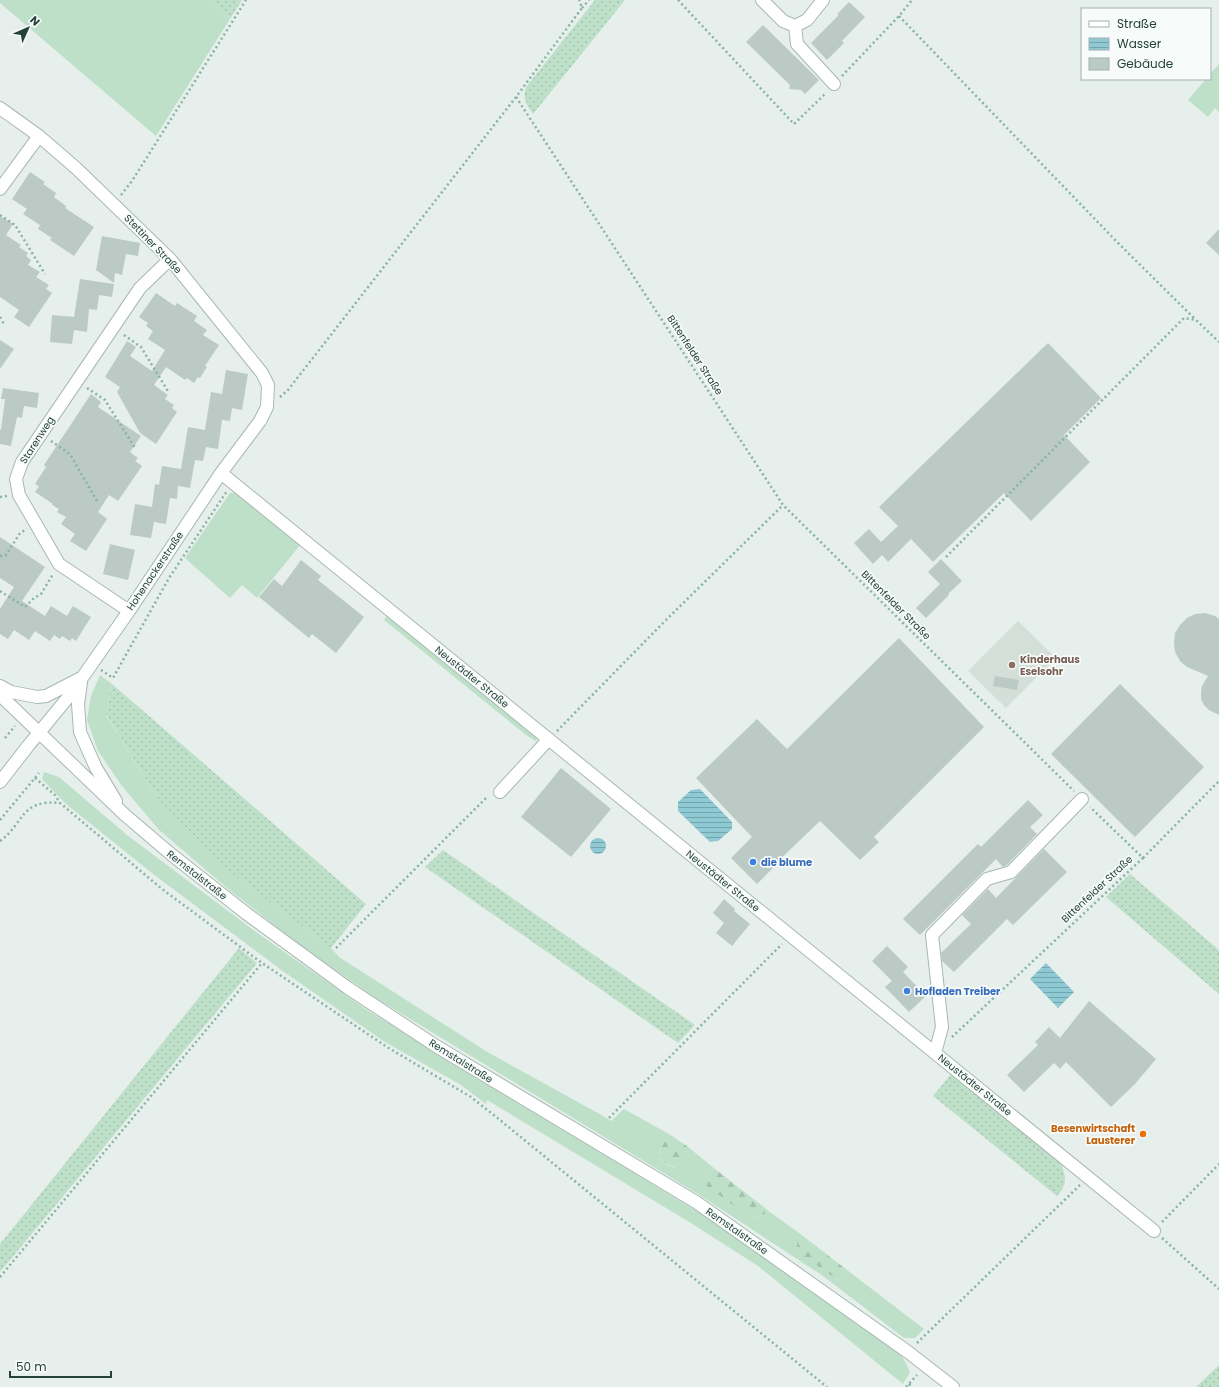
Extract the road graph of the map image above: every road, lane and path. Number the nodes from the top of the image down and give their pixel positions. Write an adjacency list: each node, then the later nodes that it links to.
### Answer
1 (246, 0): 16 (path)
2 (579, 0): 8 (path)
3 (589, 0): 8 (path)
4 (678, 0): 11 (path)
5 (762, 0): 10 (street)
6 (823, 0): 10 (street)
7 (912, 0): 9 (path)
8 (582, 8): 12 (path)
9 (899, 16): 11 (path); 21 (path)
10 (795, 26): 11 (street)
11 (834, 84)
12 (516, 96): 27 (path); 33 (path, Bittenfelder Straße)
13 (0, 108): 14 (street, Stettiner Straße)
14 (39, 136): 15 (street); 16 (street, Stettiner Straße)
15 (0, 189)
16 (114, 204): 18 (street, Stettiner Straße)
17 (0, 215): 19 (path)
18 (170, 259): 23 (street, Starenweg); 27 (street, Stettiner Straße)
19 (45, 274)
20 (0, 317): 22 (path)
21 (1196, 320): 24 (path); 36 (path)
22 (4, 324)
23 (113, 328): 25 (street, Starenweg); 26 (path)
24 (1219, 342)
25 (77, 380): 28 (street, Starenweg); 29 (path)
26 (169, 393)
27 (267, 407): 30 (street, Hohenackerstraße)
28 (41, 434): 32 (path); 34 (street, Starenweg)
29 (135, 448)
30 (221, 473): 31 (street, Neustädter Straße); 39 (street, Hohenackerstraße)
31 (233, 483): 41 (path); 45 (street, Neustädter Straße)
32 (97, 502)
33 (783, 504): 45 (path); 51 (path, Bittenfelder Straße)
34 (36, 525): 35 (path); 37 (street, Starenweg)
35 (0, 556)
36 (946, 556)
37 (59, 564): 38 (path); 39 (street, Starenweg)
38 (0, 592)
39 (129, 611): 40 (street, Hohenackerstraße)
40 (82, 677): 42 (street); 44 (street, Hohenackerstraße); 53 (street)
41 (112, 678)
42 (0, 686)
43 (0, 696): 44 (street, Remstalstraße)
44 (39, 732): 49 (street, Hohenackerstraße); 53 (street, Remstalstraße)
45 (549, 739): 50 (street); 57 (street, Neustädter Straße)
46 (39, 773): 47 (path)
47 (35, 778): 52 (path); 54 (path)
48 (1219, 781): 56 (path)
49 (0, 782)
50 (500, 792): 58 (path)
51 (1082, 799): 56 (path, Bittenfelder Straße); 60 (street)
52 (60, 803): 55 (path); 59 (path)
53 (125, 815): 67 (street, Remstalstraße)
54 (0, 820)
55 (0, 841)
56 (1143, 858): 60 (path, Bittenfelder Straße)
57 (790, 936): 60 (street, Neustädter Straße); 61 (path)
58 (336, 948)
59 (262, 963): 65 (path); 68 (path)
60 (935, 1053): 63 (street, Neustädter Straße)
61 (609, 1118)
62 (1219, 1164): 64 (path)
63 (1088, 1177): 64 (street, Neustädter Straße); 67 (path)
64 (1154, 1231): 66 (path)
65 (0, 1277)
66 (1219, 1289)
67 (908, 1352): 71 (street, Remstalstraße)
68 (827, 1387)
69 (906, 1387): 70 (path)
70 (912, 1387)
71 (953, 1387)

